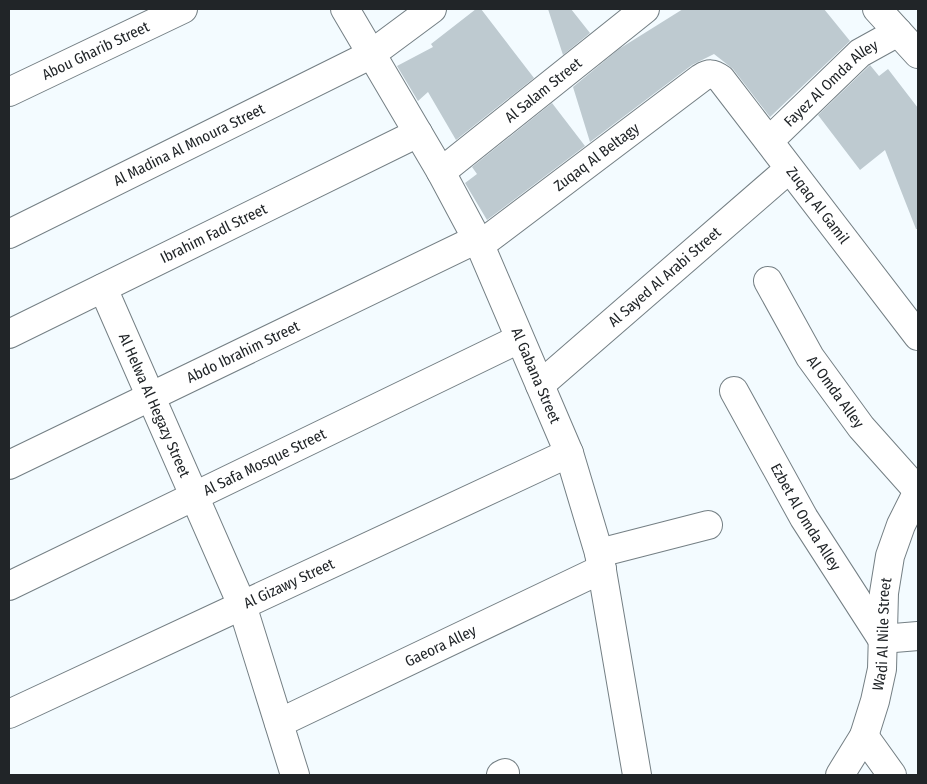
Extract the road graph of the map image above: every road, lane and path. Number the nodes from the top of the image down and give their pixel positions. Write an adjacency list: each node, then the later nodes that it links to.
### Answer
1 (183, 9): 10 (street, Abou Gharib Street)
2 (345, 9): 8 (street, Al Gabana Street)
3 (432, 9): 8 (street, Al Madina Al Mnoura Street)
4 (646, 9): 14 (street, Al Salam Street)
5 (877, 9): 6 (street)
6 (898, 32): 7 (street); 12 (street, Fayez Al Omda Alley)
7 (918, 54)
8 (370, 55): 11 (street, Al Gabana Street); 15 (street, Al Madina Al Mnoura Street)
9 (715, 74): 12 (street, Zuqaq Al Gamil); 16 (street, Zuqaq Al Beltagy)
10 (9, 92)
11 (418, 133): 14 (street, Al Gabana Street); 18 (street, Ibrahim Fadl Street)
12 (769, 141): 13 (street, Zuqaq Al Gamil)
13 (789, 169): 20 (street, Zuqaq Al Gamil); 22 (street, Al Sayed Al Arabi Street)
14 (441, 172): 16 (street, Al Gabana Street)
15 (9, 234)
16 (478, 242): 21 (street, Al Gabana Street); 24 (street, Abdo Ibrahim Street)
17 (768, 281): 27 (street, Al Omda Alley)
18 (103, 288): 19 (street, Ibrahim Fadl Street); 24 (street, Al Helwa Al Hegazy Street)
19 (9, 334)
20 (918, 336)
21 (519, 339): 22 (street, Al Gabana Street); 28 (street, Al Safa Mosque Street)
22 (540, 385): 25 (street, Al Gabana Street)
23 (734, 391): 34 (street, Ezbet Al Omda Alley)
24 (150, 398): 26 (street, Abdo Ibrahim Street); 28 (street, Al Helwa Al Hegazy Street)
25 (568, 453): 30 (street, Al Gabana Street); 32 (street, Al Gizawy Street)
26 (9, 465)
27 (918, 491): 34 (street, Wadi Al Nile Street)
28 (195, 496): 31 (street, Al Safa Mosque Street); 32 (street, Al Helwa Al Hegazy Street)
29 (708, 525): 30 (street, Gaeora Alley)
30 (601, 561): 36 (street, Gaeora Alley); 39 (street, Al Gabana Street)
31 (9, 586)
32 (242, 605): 35 (street, Al Gizawy Street); 36 (street, Al Helwa Al Hegazy Street)
33 (918, 636): 34 (street)
34 (882, 639): 37 (street, Wadi Al Nile Street)
35 (9, 714)
36 (279, 723): 38 (street, Al Helwa Al Hegazy Street)
37 (864, 736): 40 (street, Wadi Al Nile Street); 41 (street)
38 (292, 774)
39 (637, 775)
40 (840, 775)
41 (892, 775)

